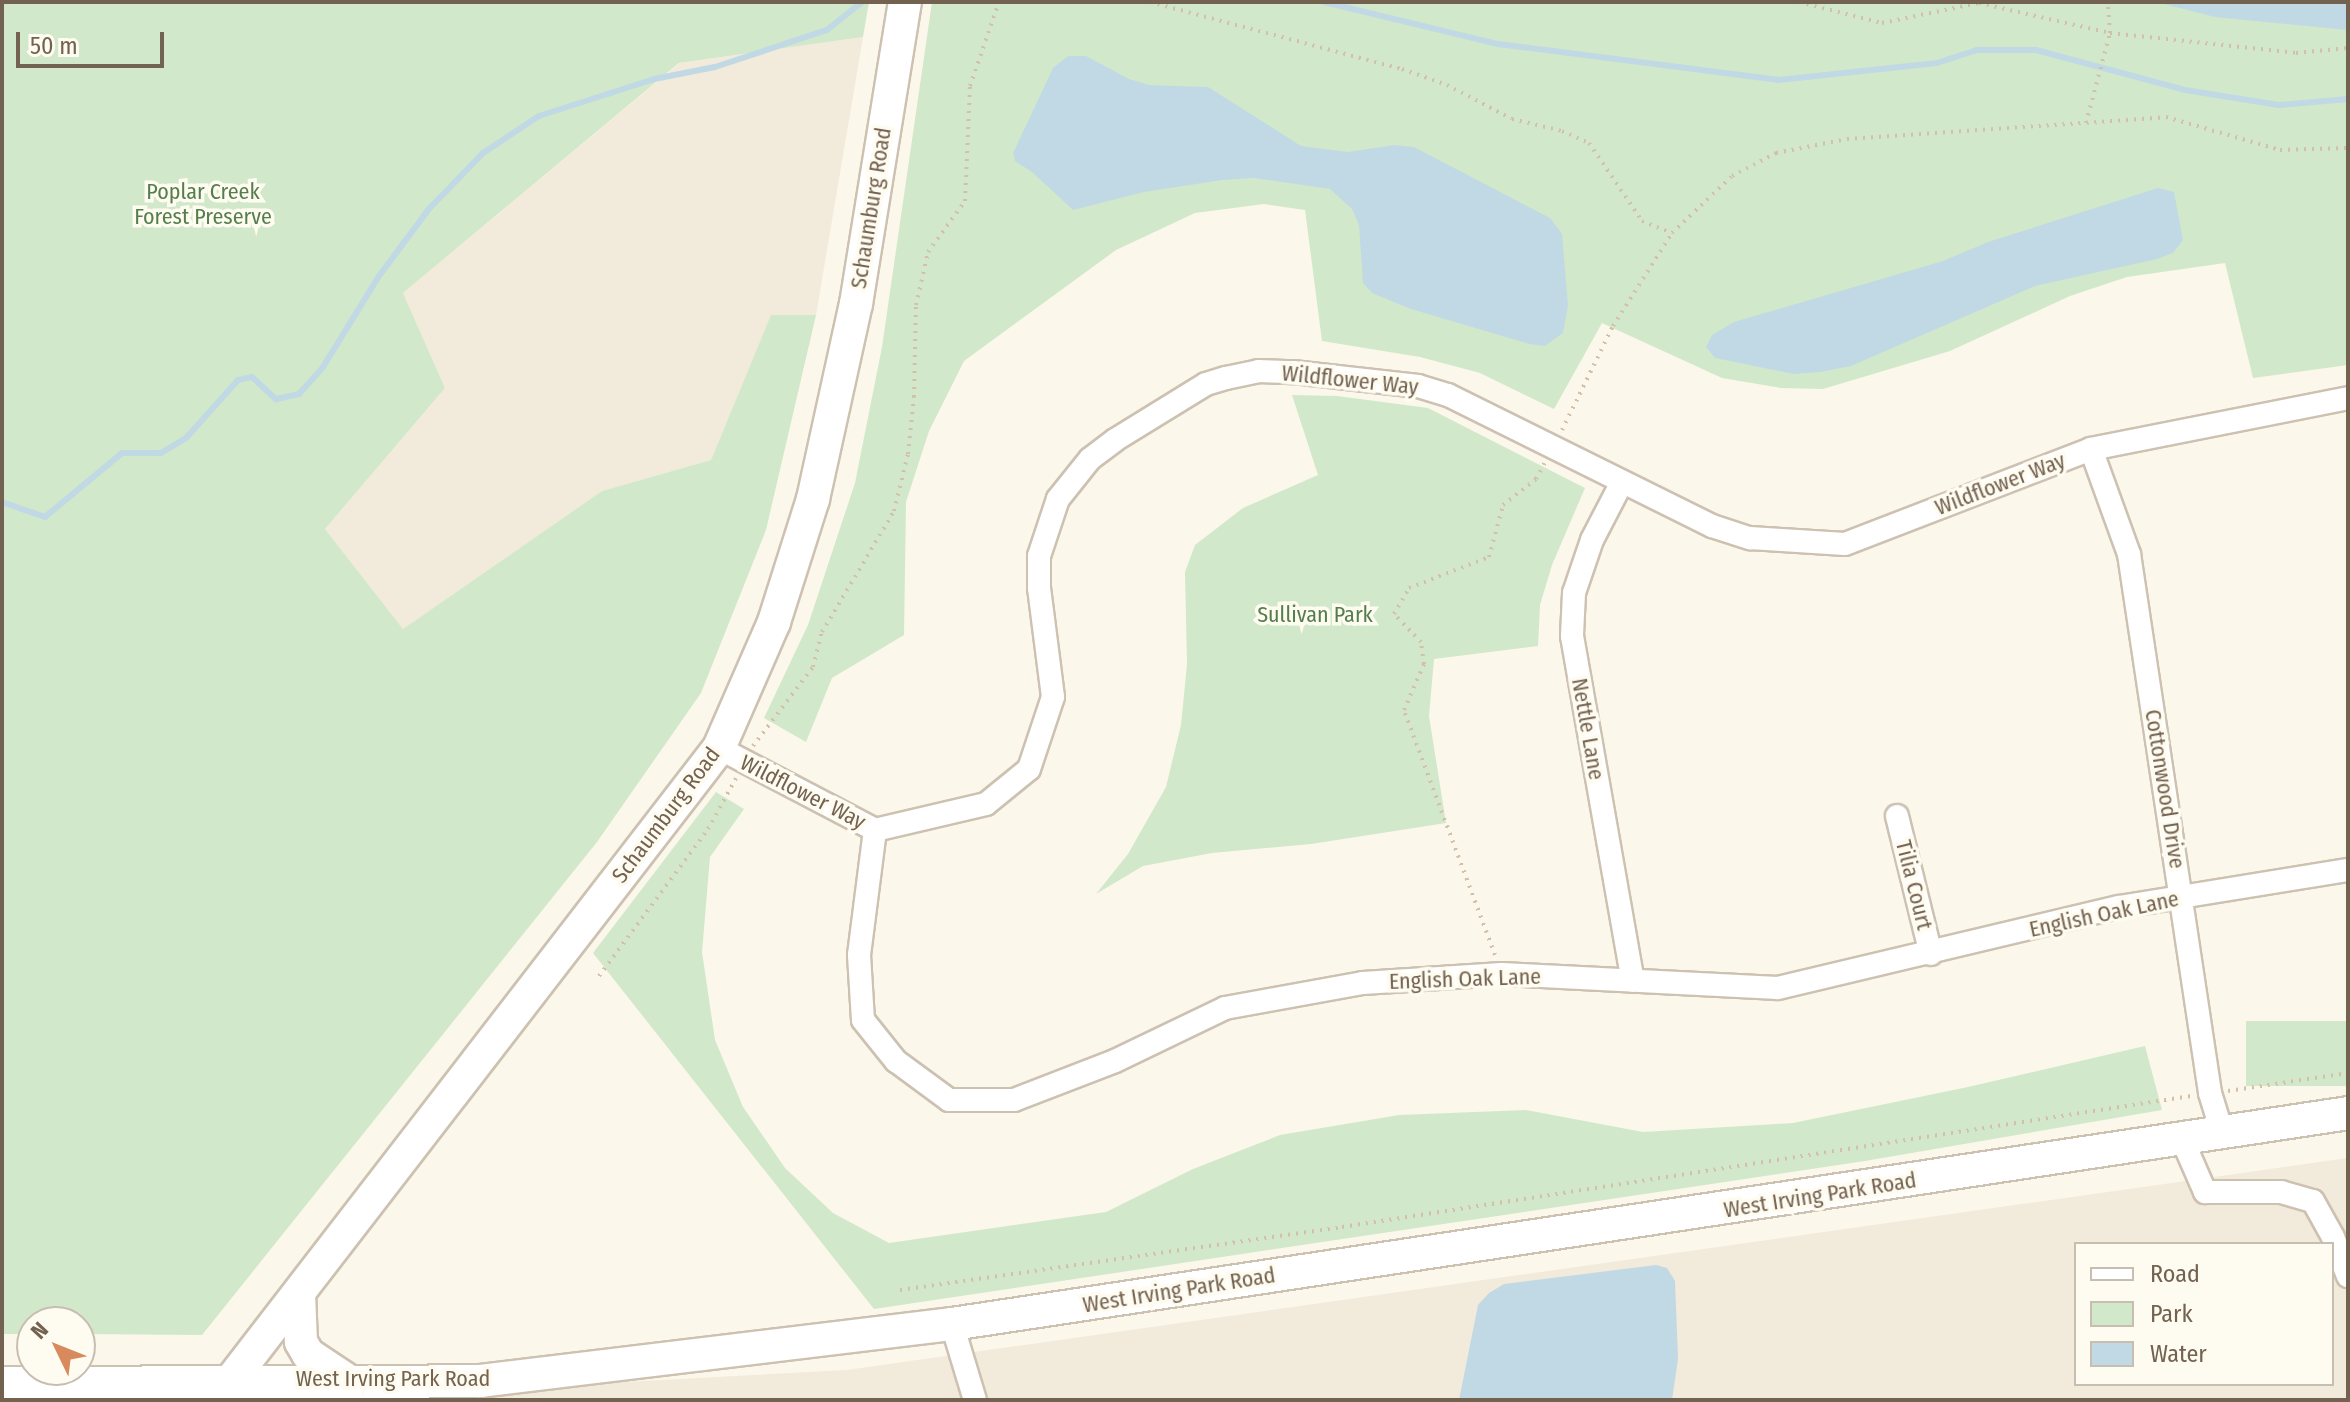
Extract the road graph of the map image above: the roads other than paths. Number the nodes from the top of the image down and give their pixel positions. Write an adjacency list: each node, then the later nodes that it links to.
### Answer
1 (905, 2): 5 (main road, Schaumburg Road)
2 (2348, 398): 3 (street, Wildflower Way)
3 (2091, 449): 4 (street, Wildflower Way); 9 (street, Cottonwood Drive)
4 (1621, 484): 7 (street, Wildflower Way); 11 (street, Nettle Lane)
5 (731, 755): 7 (street, Wildflower Way); 16 (main road, Schaumburg Road)
6 (1897, 816): 10 (street, Tilia Court)
7 (875, 830): 11 (street, English Oak Lane)
8 (2348, 870): 9 (street, English Oak Lane)
9 (2182, 897): 10 (street, English Oak Lane); 13 (street, Cottonwood Drive)
10 (1931, 954): 11 (street, English Oak Lane)
11 (1633, 981)
12 (2348, 1113): 13 (main road, West Irving Park Road)
13 (2222, 1132): 14 (main road, West Irving Park Road)
14 (2182, 1139): 15 (street); 17 (main road, West Irving Park Road)
15 (2348, 1276)
16 (299, 1293): 18 (main road, Schaumburg Road); 19 (main road)
17 (952, 1324): 19 (main road, West Irving Park Road); 21 (street)
18 (232, 1379): 19 (main road, West Irving Park Road); 20 (main road, West Irving Park Road)
19 (347, 1380)
20 (2, 1383)
21 (975, 1400)

